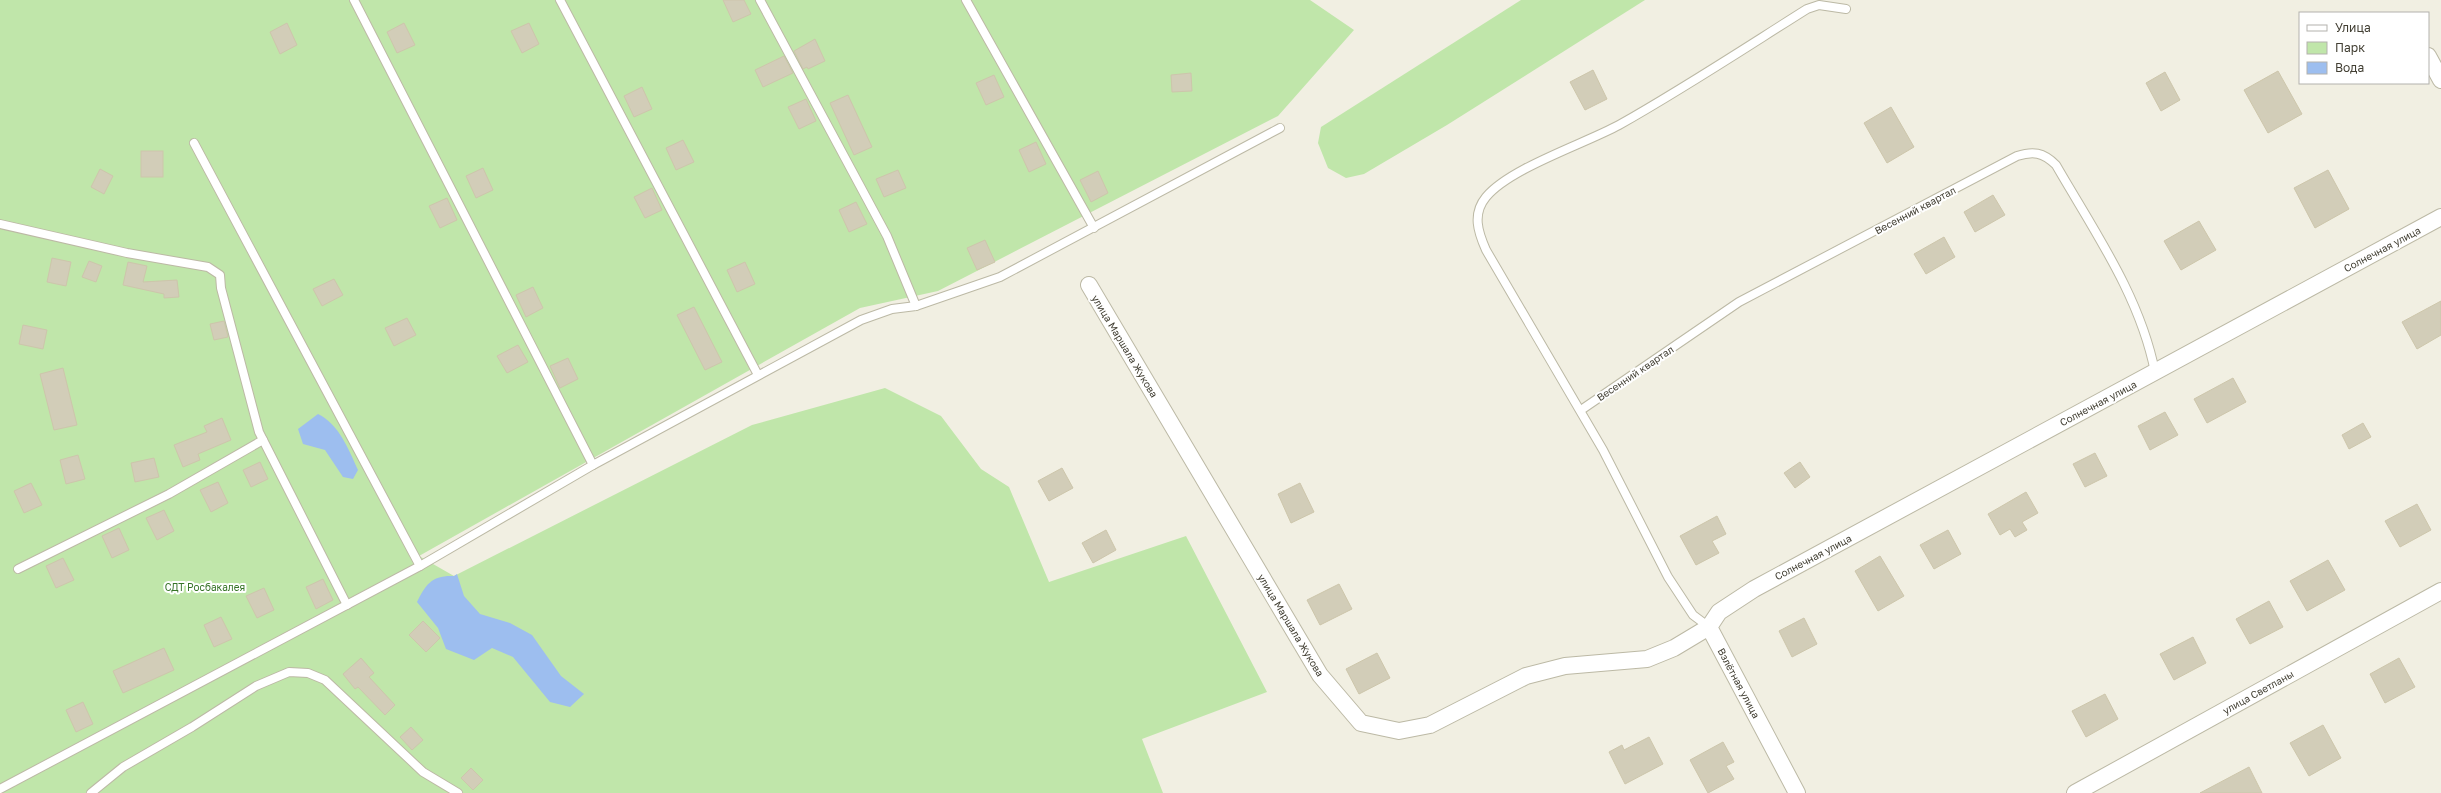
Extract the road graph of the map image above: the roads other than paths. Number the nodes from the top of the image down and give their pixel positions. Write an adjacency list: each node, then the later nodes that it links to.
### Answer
1 (354, 0): 19 (lane)
2 (560, 0): 16 (lane)
3 (760, 0): 14 (lane)
4 (966, 0): 12 (lane)
5 (1846, 9): 17 (lane)
6 (2429, 58): 7 (street)
7 (2441, 80)
8 (1280, 128): 12 (lane)
9 (194, 143): 20 (lane)
10 (2441, 217): 15 (street, Солнечная улица)
11 (0, 224): 18 (lane)
12 (1094, 228): 14 (lane)
13 (1089, 285): 24 (street, улица Маршала Жукова)
14 (916, 306): 16 (lane)
15 (2155, 372): 17 (lane, Весенний квартал); 24 (street, Солнечная улица)
16 (758, 375): 19 (lane)
17 (1581, 410): 24 (lane)
18 (263, 440): 21 (lane); 23 (lane)
19 (593, 465): 20 (lane)
20 (420, 566): 23 (lane)
21 (18, 569)
22 (2441, 591): 29 (street, улица Светланы)
23 (347, 605): 25 (lane)
24 (1709, 627): 28 (street, Взлётная улица)
25 (0, 789)
26 (91, 793): 27 (lane)
27 (458, 793)
28 (1798, 793)
29 (2075, 793)

